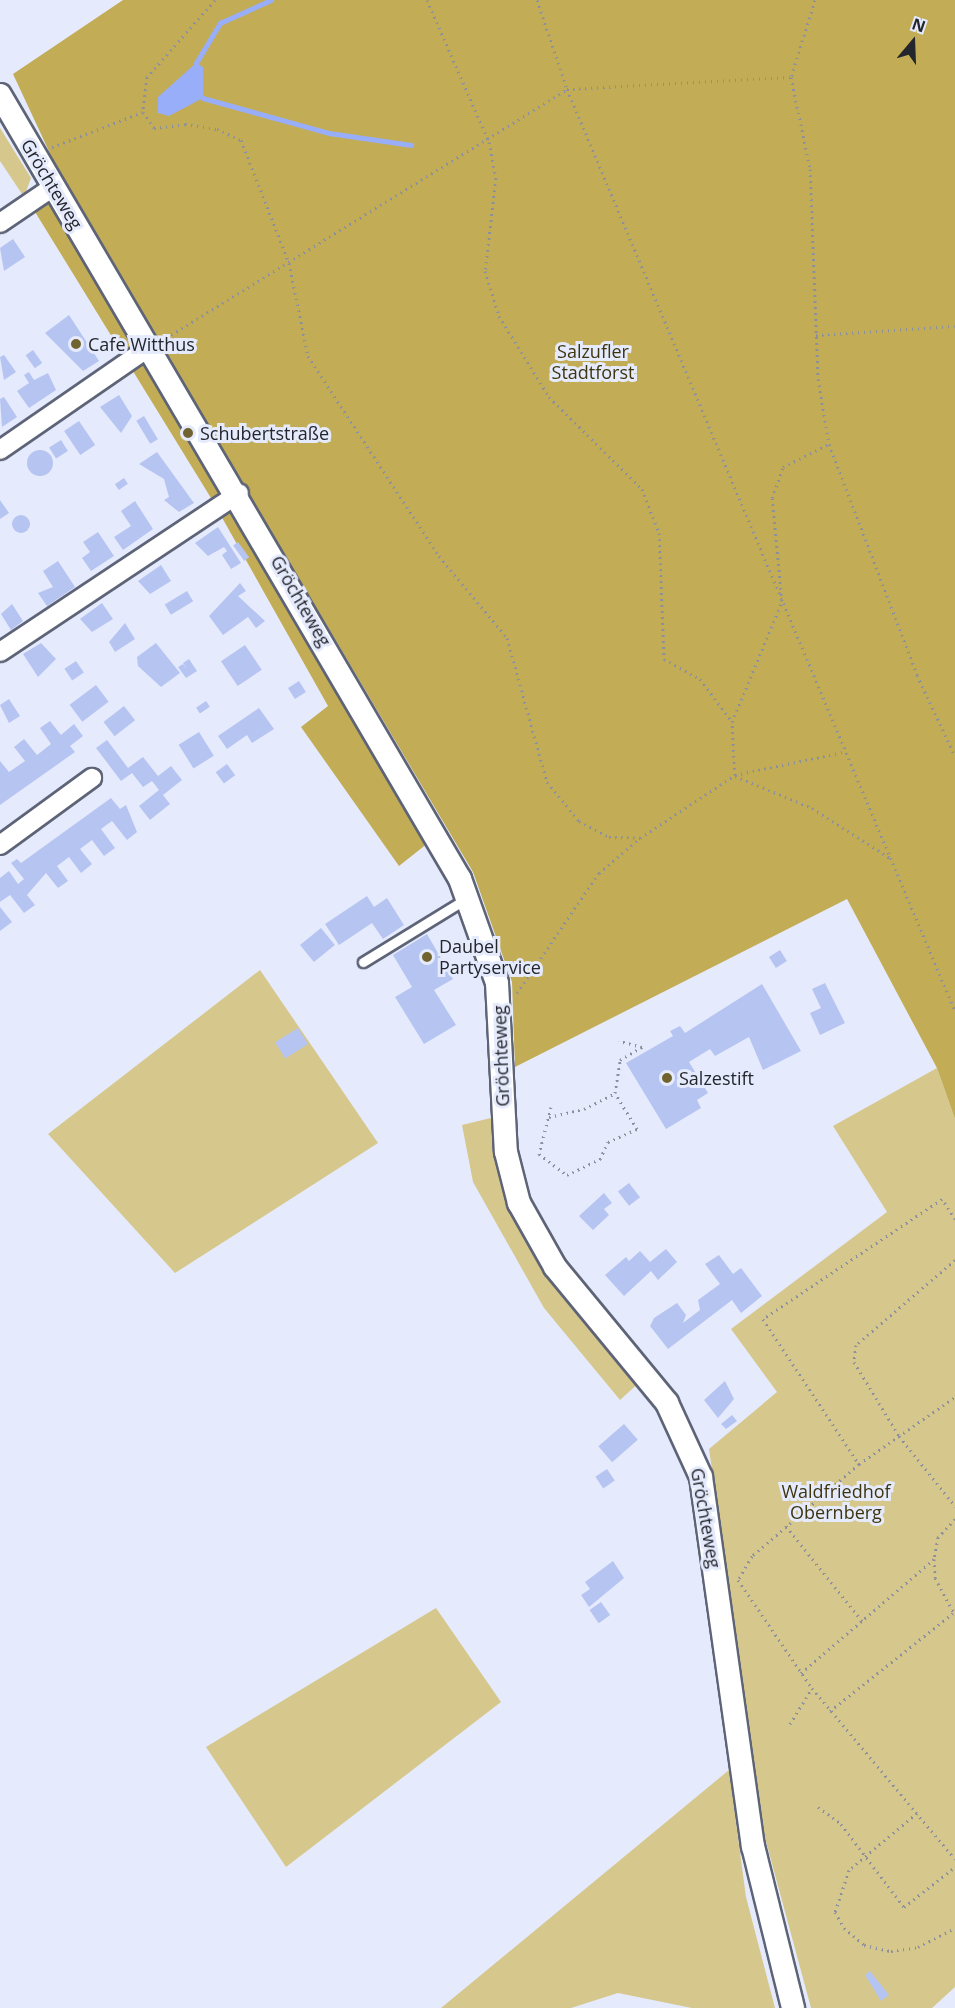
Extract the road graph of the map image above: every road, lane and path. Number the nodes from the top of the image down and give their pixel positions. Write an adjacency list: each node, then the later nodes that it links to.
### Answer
1 (215, 0): 8 (path)
2 (427, 0): 9 (path)
3 (537, 0): 6 (path)
4 (815, 0): 5 (path)
5 (791, 77): 6 (path); 15 (path)
6 (567, 89): 9 (path); 20 (path)
7 (0, 95): 11 (street, Gröchteweg)
8 (143, 112): 10 (path); 13 (path)
9 (489, 142): 13 (path); 22 (path)
10 (41, 151)
11 (53, 187): 12 (street); 16 (street, Gröchteweg)
12 (0, 223)
13 (289, 263): 16 (path); 27 (path)
14 (955, 326): 15 (path)
15 (816, 335): 17 (path)
16 (151, 346): 18 (street); 19 (street, Gröchteweg)
17 (829, 444): 20 (path); 24 (path)
18 (0, 450)
19 (238, 493): 21 (street); 30 (street, Gröchteweg)
20 (782, 602): 22 (path); 23 (path)
21 (0, 652)
22 (732, 722): 25 (path)
23 (843, 752): 25 (path); 29 (path)
24 (955, 756)
25 (735, 775): 27 (path); 29 (path)
26 (92, 778): 28 (street)
27 (640, 838): 32 (path)
28 (0, 845)
29 (894, 861): 33 (path)
30 (468, 898): 31 (lane); 32 (street, Gröchteweg)
31 (363, 962)
32 (500, 1003): 59 (street, Gröchteweg)
33 (955, 1011)
34 (620, 1041): 35 (path)
35 (615, 1093): 37 (path); 37 (path)
36 (551, 1107): 37 (path)
37 (549, 1117)
38 (955, 1219): 42 (path)
39 (955, 1260): 41 (path)
40 (955, 1397): 41 (path)
41 (899, 1436): 42 (path); 43 (path)
42 (859, 1464): 45 (path)
43 (955, 1506)
44 (955, 1519): 46 (path)
45 (786, 1526): 48 (path); 49 (path)
46 (934, 1559): 47 (path); 48 (path)
47 (954, 1614): 51 (path)
48 (863, 1622): 49 (path)
49 (801, 1673): 50 (path)
50 (812, 1688): 51 (path); 52 (path)
51 (830, 1711): 54 (path)
52 (790, 1724)
53 (818, 1807): 55 (path)
54 (918, 1813): 55 (path); 56 (path)
55 (865, 1854): 57 (path); 58 (path)
56 (955, 1858)
57 (955, 1867)
58 (955, 1928)
59 (793, 2008)

